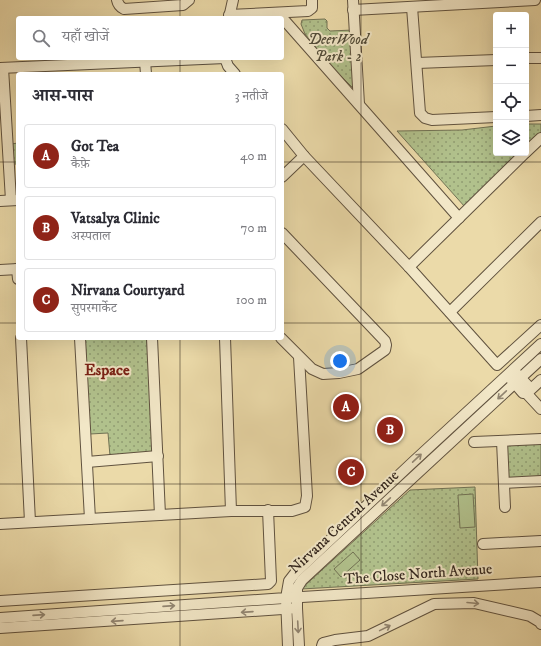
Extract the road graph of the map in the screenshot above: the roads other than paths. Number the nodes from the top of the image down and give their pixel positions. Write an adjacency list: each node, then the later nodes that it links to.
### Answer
1 (117, 0): 2 (street)
2 (189, 0)
3 (233, 0): 9 (street)
4 (312, 0): 8 (street)
5 (535, 0): 7 (street)
6 (353, 5): 7 (street); 23 (street)
7 (412, 7): 19 (street)
8 (278, 13): 10 (street); 11 (street)
9 (229, 16)
10 (241, 16)
11 (281, 16)
12 (284, 20): 23 (street)
13 (529, 58): 14 (street)
14 (541, 58)
15 (172, 60): 18 (street)
16 (226, 60): 22 (street)
17 (493, 60): 19 (street)
18 (145, 61): 20 (street); 21 (street)
19 (417, 63): 26 (street)
20 (2, 68): 30 (street)
21 (146, 72)
22 (233, 72)
23 (359, 104): 37 (street)
24 (541, 115): 25 (street)
25 (529, 116)
26 (493, 117)
27 (284, 132): 32 (street)
28 (541, 138): 31 (street)
29 (16, 140): 30 (street)
30 (8, 141): 35 (street)
31 (529, 150)
32 (304, 156): 34 (street); 40 (street)
33 (523, 156): 37 (street)
34 (284, 175)
35 (14, 200): 36 (street)
36 (0, 201)
37 (459, 218): 40 (street)
38 (541, 222): 43 (street)
39 (284, 235): 51 (street)
40 (409, 267): 43 (street)
41 (16, 269): 42 (street)
42 (0, 270)
43 (450, 312): 53 (street)
44 (541, 325): 53 (street)
45 (21, 340): 71 (street)
46 (80, 340): 63 (street)
47 (152, 340): 62 (street)
48 (225, 340): 68 (street)
49 (283, 340): 51 (street)
50 (541, 344): 54 (street, Nirvana Central Avenue)
51 (299, 357): 67 (street)
52 (541, 359): 55 (street, Nirvana Central Avenue)
53 (500, 362): 54 (street)
54 (510, 373): 55 (street); 77 (street, Nirvana Central Avenue, one-way to 54)
55 (518, 380): 57 (street); 76 (street, Nirvana Central Avenue, one-way to 76)
56 (541, 380): 57 (street)
57 (528, 392): 58 (street)
58 (541, 409)
59 (541, 439): 60 (street)
60 (502, 441): 61 (street); 65 (street)
61 (474, 442)
62 (158, 456): 63 (street); 69 (street)
63 (87, 462): 70 (street)
64 (541, 481): 65 (street)
65 (504, 483): 66 (street)
66 (505, 506)
67 (268, 510): 68 (street); 78 (street)
68 (231, 511): 69 (street)
69 (160, 515): 70 (street)
70 (90, 519): 71 (street)
71 (30, 522): 72 (street)
72 (0, 524)
73 (541, 541): 74 (street)
74 (483, 544)
75 (541, 582): 76 (street, The Close North Avenue)
76 (297, 597): 77 (street, The Close North Avenue); 79 (street, Nirvana Central Avenue)
77 (286, 598): 80 (street, Nirvana Central Avenue); 81 (street, one-way to 77)
78 (0, 601)
79 (297, 608): 80 (street); 85 (street, Nirvana Central Avenue, one-way to 85)
80 (286, 609): 83 (street, one-way to 83); 84 (street, Nirvana Central Avenue)
81 (0, 618)
82 (541, 624): 86 (street, one-way to 82)
83 (0, 628)
84 (288, 646)
85 (299, 646)
86 (322, 646)

